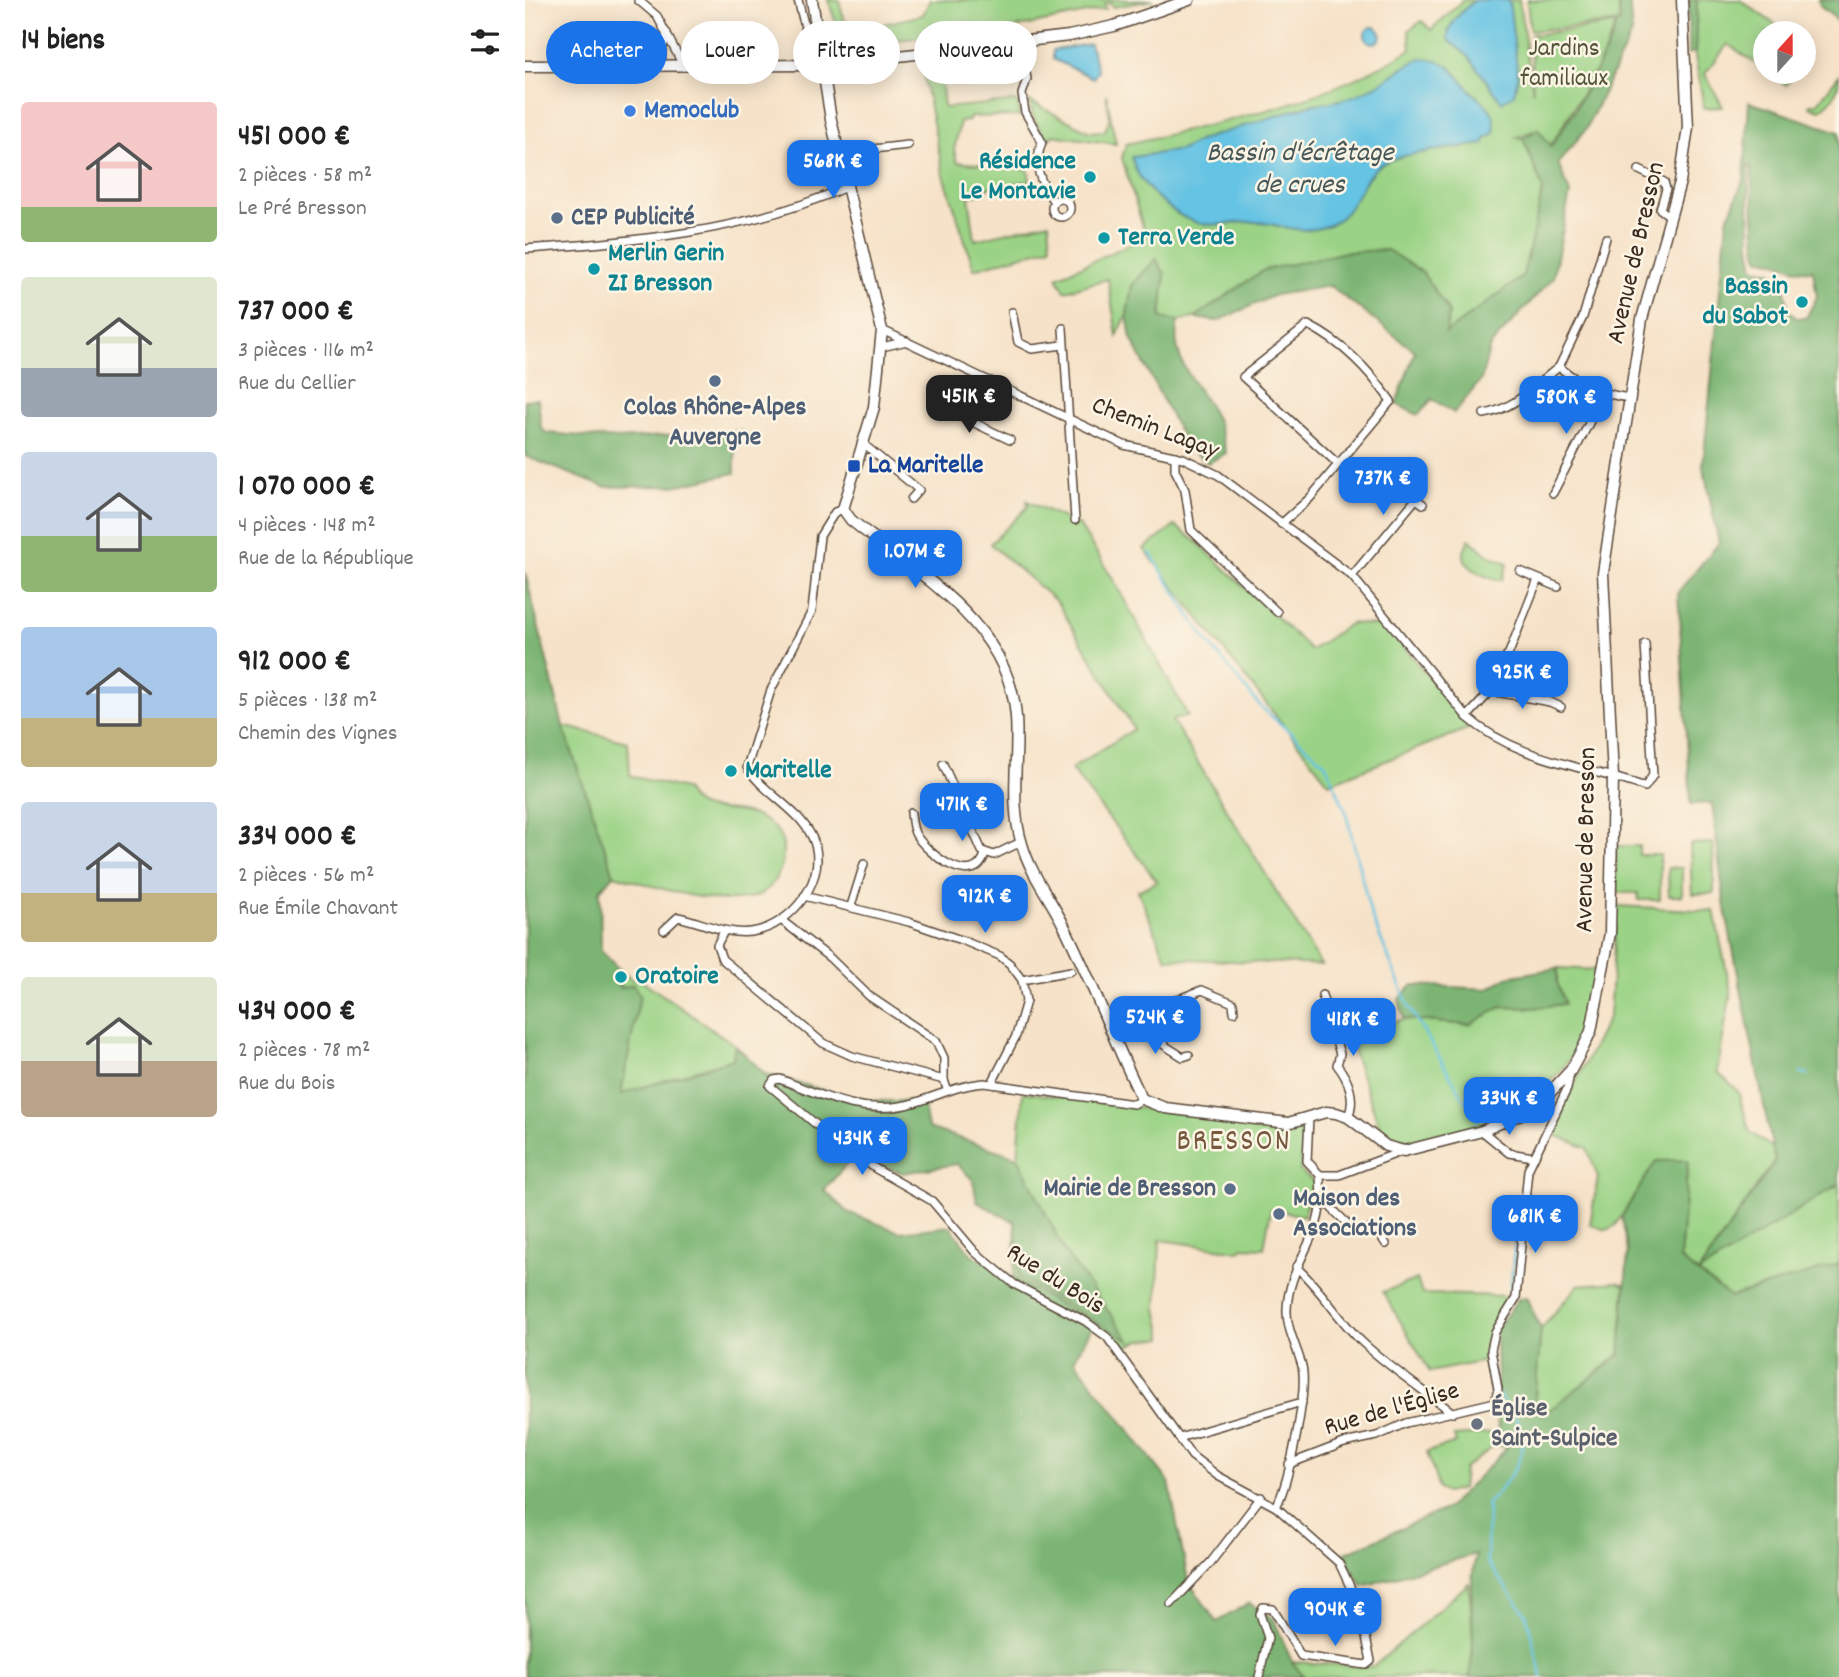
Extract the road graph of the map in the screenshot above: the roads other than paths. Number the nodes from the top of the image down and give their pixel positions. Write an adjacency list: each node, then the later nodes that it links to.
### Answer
1 (638, 0): 7 (street)
2 (798, 0): 8 (street)
3 (812, 0): 9 (street)
4 (818, 0): 10 (street)
5 (1189, 0): 12 (street)
6 (1682, 0): 23 (street, Avenue de Bresson)
7 (660, 21)
8 (803, 21)
9 (815, 21)
10 (819, 21)
11 (667, 33): 13 (street)
12 (1037, 39)
13 (681, 61)
14 (525, 66): 15 (street)
15 (546, 66)
16 (825, 84): 19 (street)
17 (1025, 84): 22 (street)
18 (908, 145): 19 (street)
19 (838, 153): 21 (street)
20 (1639, 170): 23 (street)
21 (846, 187): 25 (street); 28 (street)
22 (1054, 202)
23 (1671, 217): 35 (street, Avenue de Bresson)
24 (1606, 238): 32 (street)
25 (525, 249)
26 (1012, 312): 30 (street)
27 (1063, 328): 30 (street)
28 (882, 330): 29 (street, Chemin Lagay); 31 (street)
29 (907, 341): 31 (street); 33 (street, Chemin Lagay)
30 (1063, 345): 38 (street)
31 (882, 347): 41 (street)
32 (1559, 367): 34 (street); 37 (street)
33 (991, 381): 38 (street, Chemin Lagay); 39 (street)
34 (1605, 392): 35 (street); 44 (street)
35 (1630, 398): 60 (street, Avenue de Bresson)
36 (939, 406): 39 (street)
37 (1484, 414)
38 (1067, 417): 42 (street, Chemin Lagay); 48 (street)
39 (973, 422): 40 (street)
40 (1010, 440)
41 (862, 443): 45 (street); 47 (street)
42 (1175, 456): 49 (street, Chemin Lagay); 54 (street)
43 (1338, 464): 43 (street); 49 (street)
44 (1553, 493)
45 (911, 499)
46 (1423, 504): 51 (street)
47 (843, 509): 62 (street); 65 (street)
48 (1075, 520)
49 (1281, 524): 51 (street, Chemin Lagay)
50 (1520, 571): 52 (street)
51 (1352, 576): 58 (street, Chemin Lagay)
52 (1538, 579): 53 (street); 56 (street)
53 (1558, 587)
54 (1277, 612)
55 (1645, 644): 60 (street, Chemin Lagay)
56 (1492, 691): 57 (street); 58 (street)
57 (1561, 707)
58 (1467, 717): 60 (street, Chemin Lagay)
59 (943, 764): 63 (street)
60 (1613, 777): 77 (street, Avenue de Bresson)
61 (911, 813): 63 (street)
62 (1021, 842): 63 (street); 75 (street)
63 (985, 855)
64 (864, 864): 66 (street)
65 (804, 896): 66 (street); 67 (street)
66 (851, 906): 71 (street)
67 (781, 920): 69 (street); 78 (street)
68 (664, 930): 69 (street)
69 (724, 931): 78 (street)
70 (1071, 971): 71 (street)
71 (1022, 980): 79 (street)
72 (1322, 995): 83 (street)
73 (1150, 1010): 74 (street); 75 (street); 76 (street)
74 (1234, 1012)
75 (1107, 1023): 81 (street)
76 (1189, 1055)
77 (1571, 1070): 84 (street, Avenue de Bresson); 86 (street, Rue de l'Église)
78 (944, 1080): 80 (street)
79 (992, 1083): 80 (street, Rue du Bois); 81 (street, Rue du Bois)
80 (947, 1089): 93 (street, Rue du Bois)
81 (1142, 1098): 82 (street)
82 (1309, 1117): 83 (street); 87 (street)
83 (1348, 1117): 85 (street)
84 (1482, 1131): 85 (street, Avenue de Bresson); 86 (street)
85 (1404, 1151): 87 (street)
86 (1533, 1157): 92 (street, Rue de l'Église)
87 (1320, 1175): 88 (street)
88 (1321, 1198): 89 (street); 90 (street)
89 (1386, 1244)
90 (1296, 1268): 91 (street); 92 (street)
91 (1302, 1402): 93 (street); 94 (street)
92 (1453, 1413): 94 (street, Rue de l'Église)
93 (1179, 1437): 95 (street, Rue du Bois)
94 (1289, 1464): 96 (street)
95 (1261, 1497): 96 (street, Rue du Bois); 97 (street)
96 (1276, 1507): 98 (street, Rue du Bois)
97 (1171, 1604)
98 (1259, 1677)

